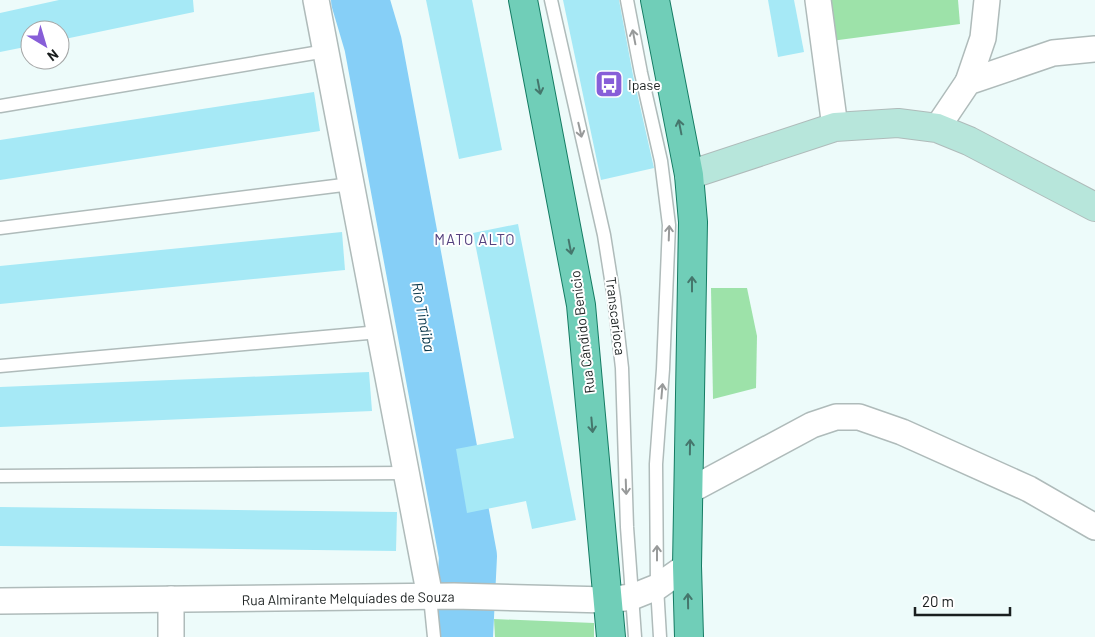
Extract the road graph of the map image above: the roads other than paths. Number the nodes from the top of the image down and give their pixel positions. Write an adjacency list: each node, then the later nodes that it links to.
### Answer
1 (316, 0): 9 (street)
2 (523, 0): 28 (main road, Rua Cândido Benício, one-way to 28)
3 (551, 0): 28 (lane, Transcarioca, one-way to 28)
4 (627, 0): 25 (lane, one-way to 4)
5 (654, 0): 14 (main road, one-way to 5)
6 (818, 0): 12 (street)
7 (987, 0): 10 (street)
8 (1095, 49): 10 (street)
9 (326, 51): 11 (lane); 15 (street)
10 (968, 82): 13 (street)
11 (0, 106)
12 (835, 127): 13 (street); 14 (street)
13 (937, 128): 16 (street)
14 (690, 175): 22 (main road, one-way to 14)
15 (351, 184): 17 (lane); 18 (street)
16 (1095, 207)
17 (0, 228)
18 (379, 332): 19 (lane); 20 (street)
19 (0, 366)
20 (406, 473): 21 (lane); 26 (street)
21 (0, 476)
22 (689, 492): 23 (street); 24 (main road)
23 (1095, 527)
24 (687, 566): 25 (street, Rua Almirante Melquíades de Souza); 35 (main road, one-way to 24)
25 (657, 587): 28 (street, Rua Almirante Melquíades de Souza); 34 (lane)
26 (442, 597): 27 (street, Rua Almirante Melquíades de Souza); 28 (street, Rua Almirante Melquíades de Souza); 31 (lane)
27 (171, 599): 29 (street, Rua Almirante Melquíades de Souza); 30 (street)
28 (619, 599): 32 (main road, Rua Cândido Benício); 33 (lane, Transcarioca)
29 (0, 601)
30 (171, 637)
31 (434, 637)
32 (611, 637)
33 (635, 637)
34 (660, 637)
35 (689, 637)

